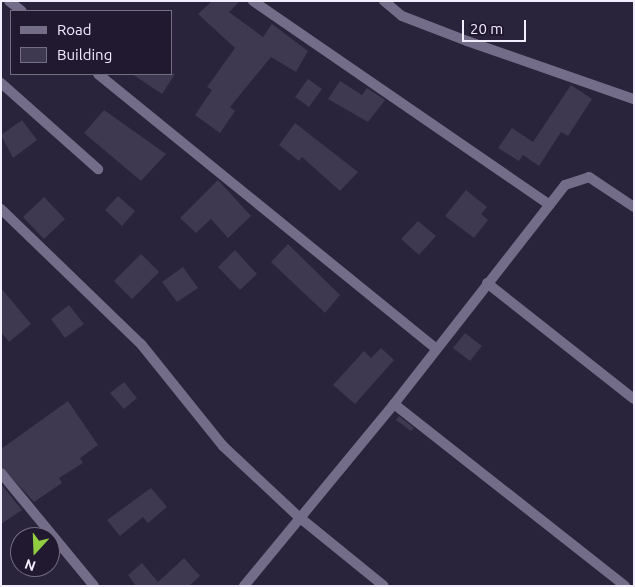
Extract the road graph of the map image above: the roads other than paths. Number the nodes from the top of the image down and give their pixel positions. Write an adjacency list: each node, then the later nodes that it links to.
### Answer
1 (9, 1): 4 (street)
2 (253, 1): 9 (street)
3 (384, 1): 7 (street)
4 (21, 10)
5 (99, 75): 13 (street)
6 (1, 83): 8 (street)
7 (634, 99)
8 (98, 169)
9 (550, 205): 10 (street); 12 (street)
10 (634, 207)
11 (1, 210): 17 (street)
12 (487, 283): 13 (street); 14 (street)
13 (435, 348): 15 (street)
14 (634, 399)
15 (394, 404): 17 (street); 21 (street)
16 (1, 474): 18 (street)
17 (299, 517): 19 (street); 20 (street)
18 (94, 586)
19 (244, 586)
20 (384, 586)
21 (626, 586)

